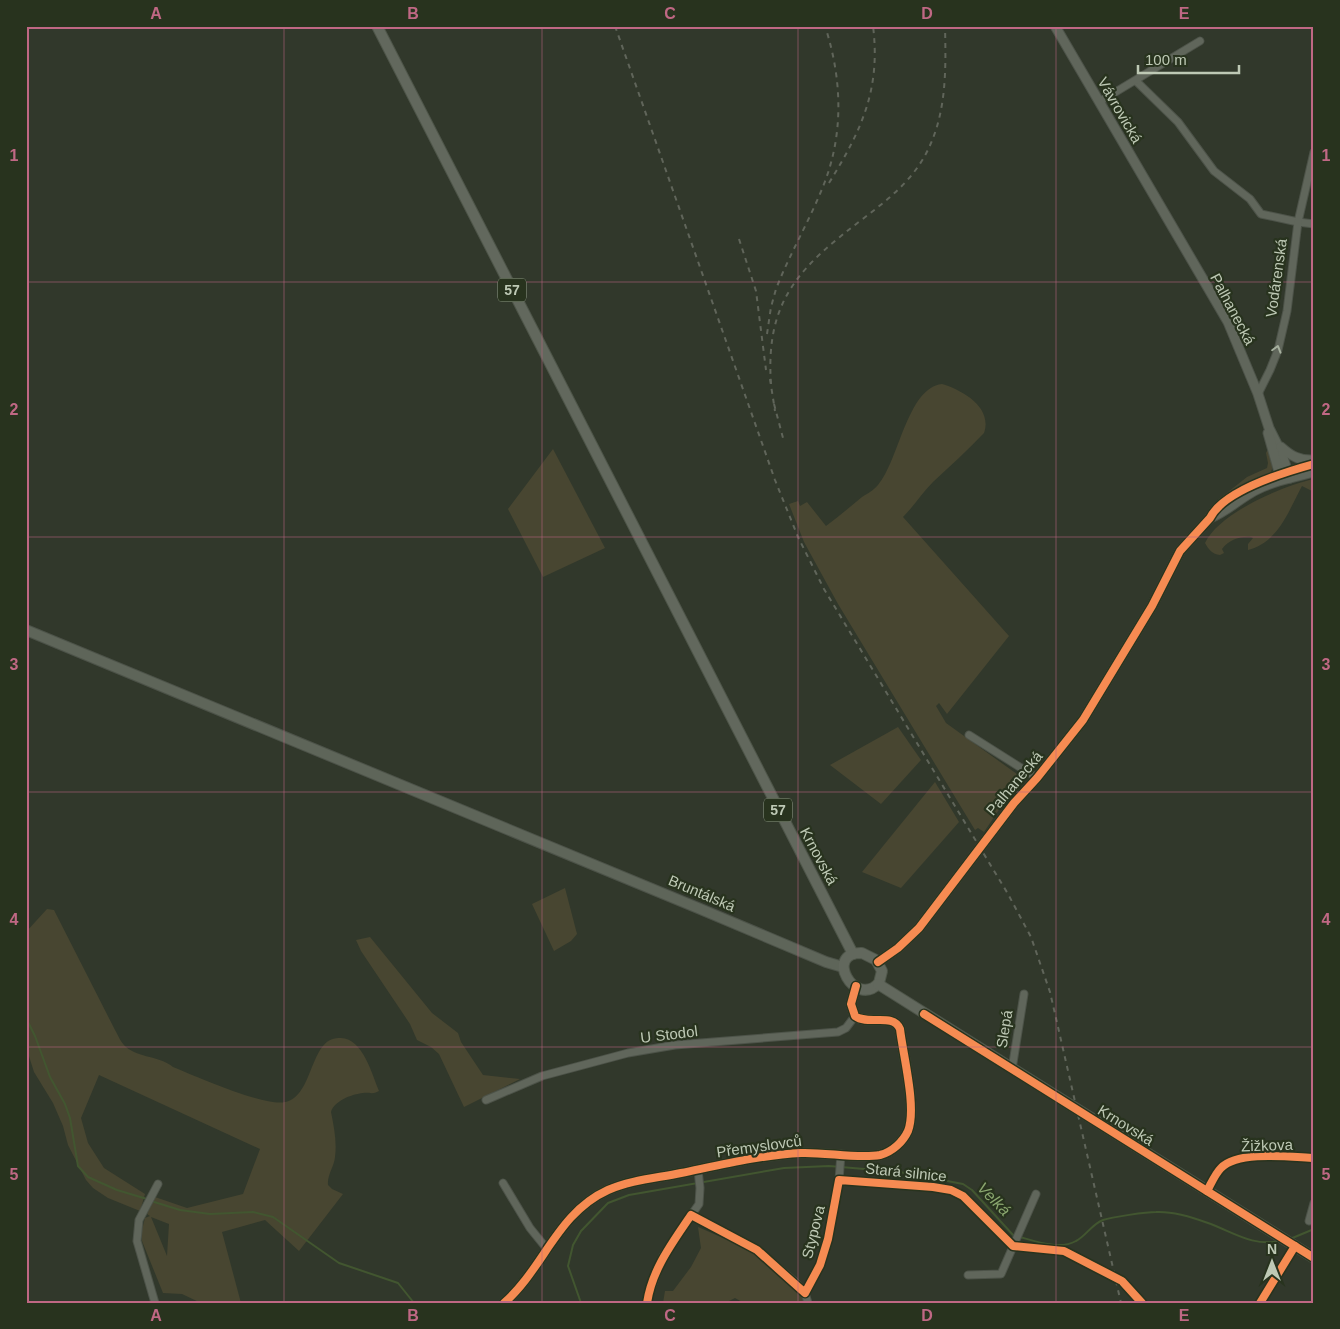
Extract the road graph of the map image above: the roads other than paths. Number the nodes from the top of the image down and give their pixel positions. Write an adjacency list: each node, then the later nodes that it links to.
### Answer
1 (377, 26): 21 (main road, Krnovská / 57)
2 (1055, 26): 5 (street, Vávrovická)
3 (1200, 41): 4 (street)
4 (1136, 81): 5 (street); 9 (street, Vodárenská)
5 (1099, 102): 8 (street, Vávrovická)
6 (1314, 152): 7 (street, Vodárenská)
7 (1312, 168): 9 (street, Vodárenská)
8 (1160, 208): 11 (street, Palhanecká)
9 (1298, 222): 10 (street, Vodárenská); 11 (street, Vodárenská, one-way to 9)
10 (1314, 224)
11 (1258, 394): 12 (street, Palhanecká)
12 (1269, 428): 13 (street, Palhanecká); 17 (street, Palhanecká)
13 (1277, 443): 14 (street); 17 (street, Palhanecká)
14 (1314, 460)
15 (1314, 464): 17 (street)
16 (1314, 472): 17 (street)
17 (1285, 476): 20 (street, Palhanecká)
18 (26, 630): 23 (main road, Bruntálská)
19 (969, 735): 20 (street)
20 (1037, 778): 22 (street, Palhanecká)
21 (853, 954): 22 (main road); 23 (main road)
22 (878, 962): 24 (main road)
23 (843, 967): 25 (main road)
24 (878, 984): 25 (main road); 28 (main road, Krnovská)
25 (856, 986): 27 (street)
26 (1024, 994): 28 (street, Slepá)
27 (855, 1016): 29 (street, U Stodol); 30 (street, Přemyslovců)
28 (1012, 1069): 36 (main road, Krnovská)
29 (486, 1100)
30 (841, 1157): 32 (street, Přemyslovců); 33 (street, Stypova)
31 (1314, 1158): 36 (street, Žižkova)
32 (698, 1174): 39 (street); 43 (street, Přemyslovců)
33 (839, 1177): 41 (street, Stará silnice); 46 (street, Stypova)
34 (503, 1183): 43 (street)
35 (158, 1184): 47 (street)
36 (1207, 1191): 42 (main road, Krnovská)
37 (1036, 1194): 41 (street)
38 (1314, 1203): 40 (street)
39 (691, 1215): 46 (street); 49 (street)
40 (1309, 1221)
41 (1015, 1240): 45 (street); 51 (street)
42 (1295, 1246): 44 (main road, Krnovská); 52 (street)
43 (547, 1249): 48 (street, Přemyslovců)
44 (1314, 1258)
45 (968, 1275)
46 (805, 1293): 50 (street)
47 (156, 1303)
48 (504, 1303)
49 (647, 1303)
50 (808, 1303)
51 (1142, 1303)
52 (1260, 1303)

